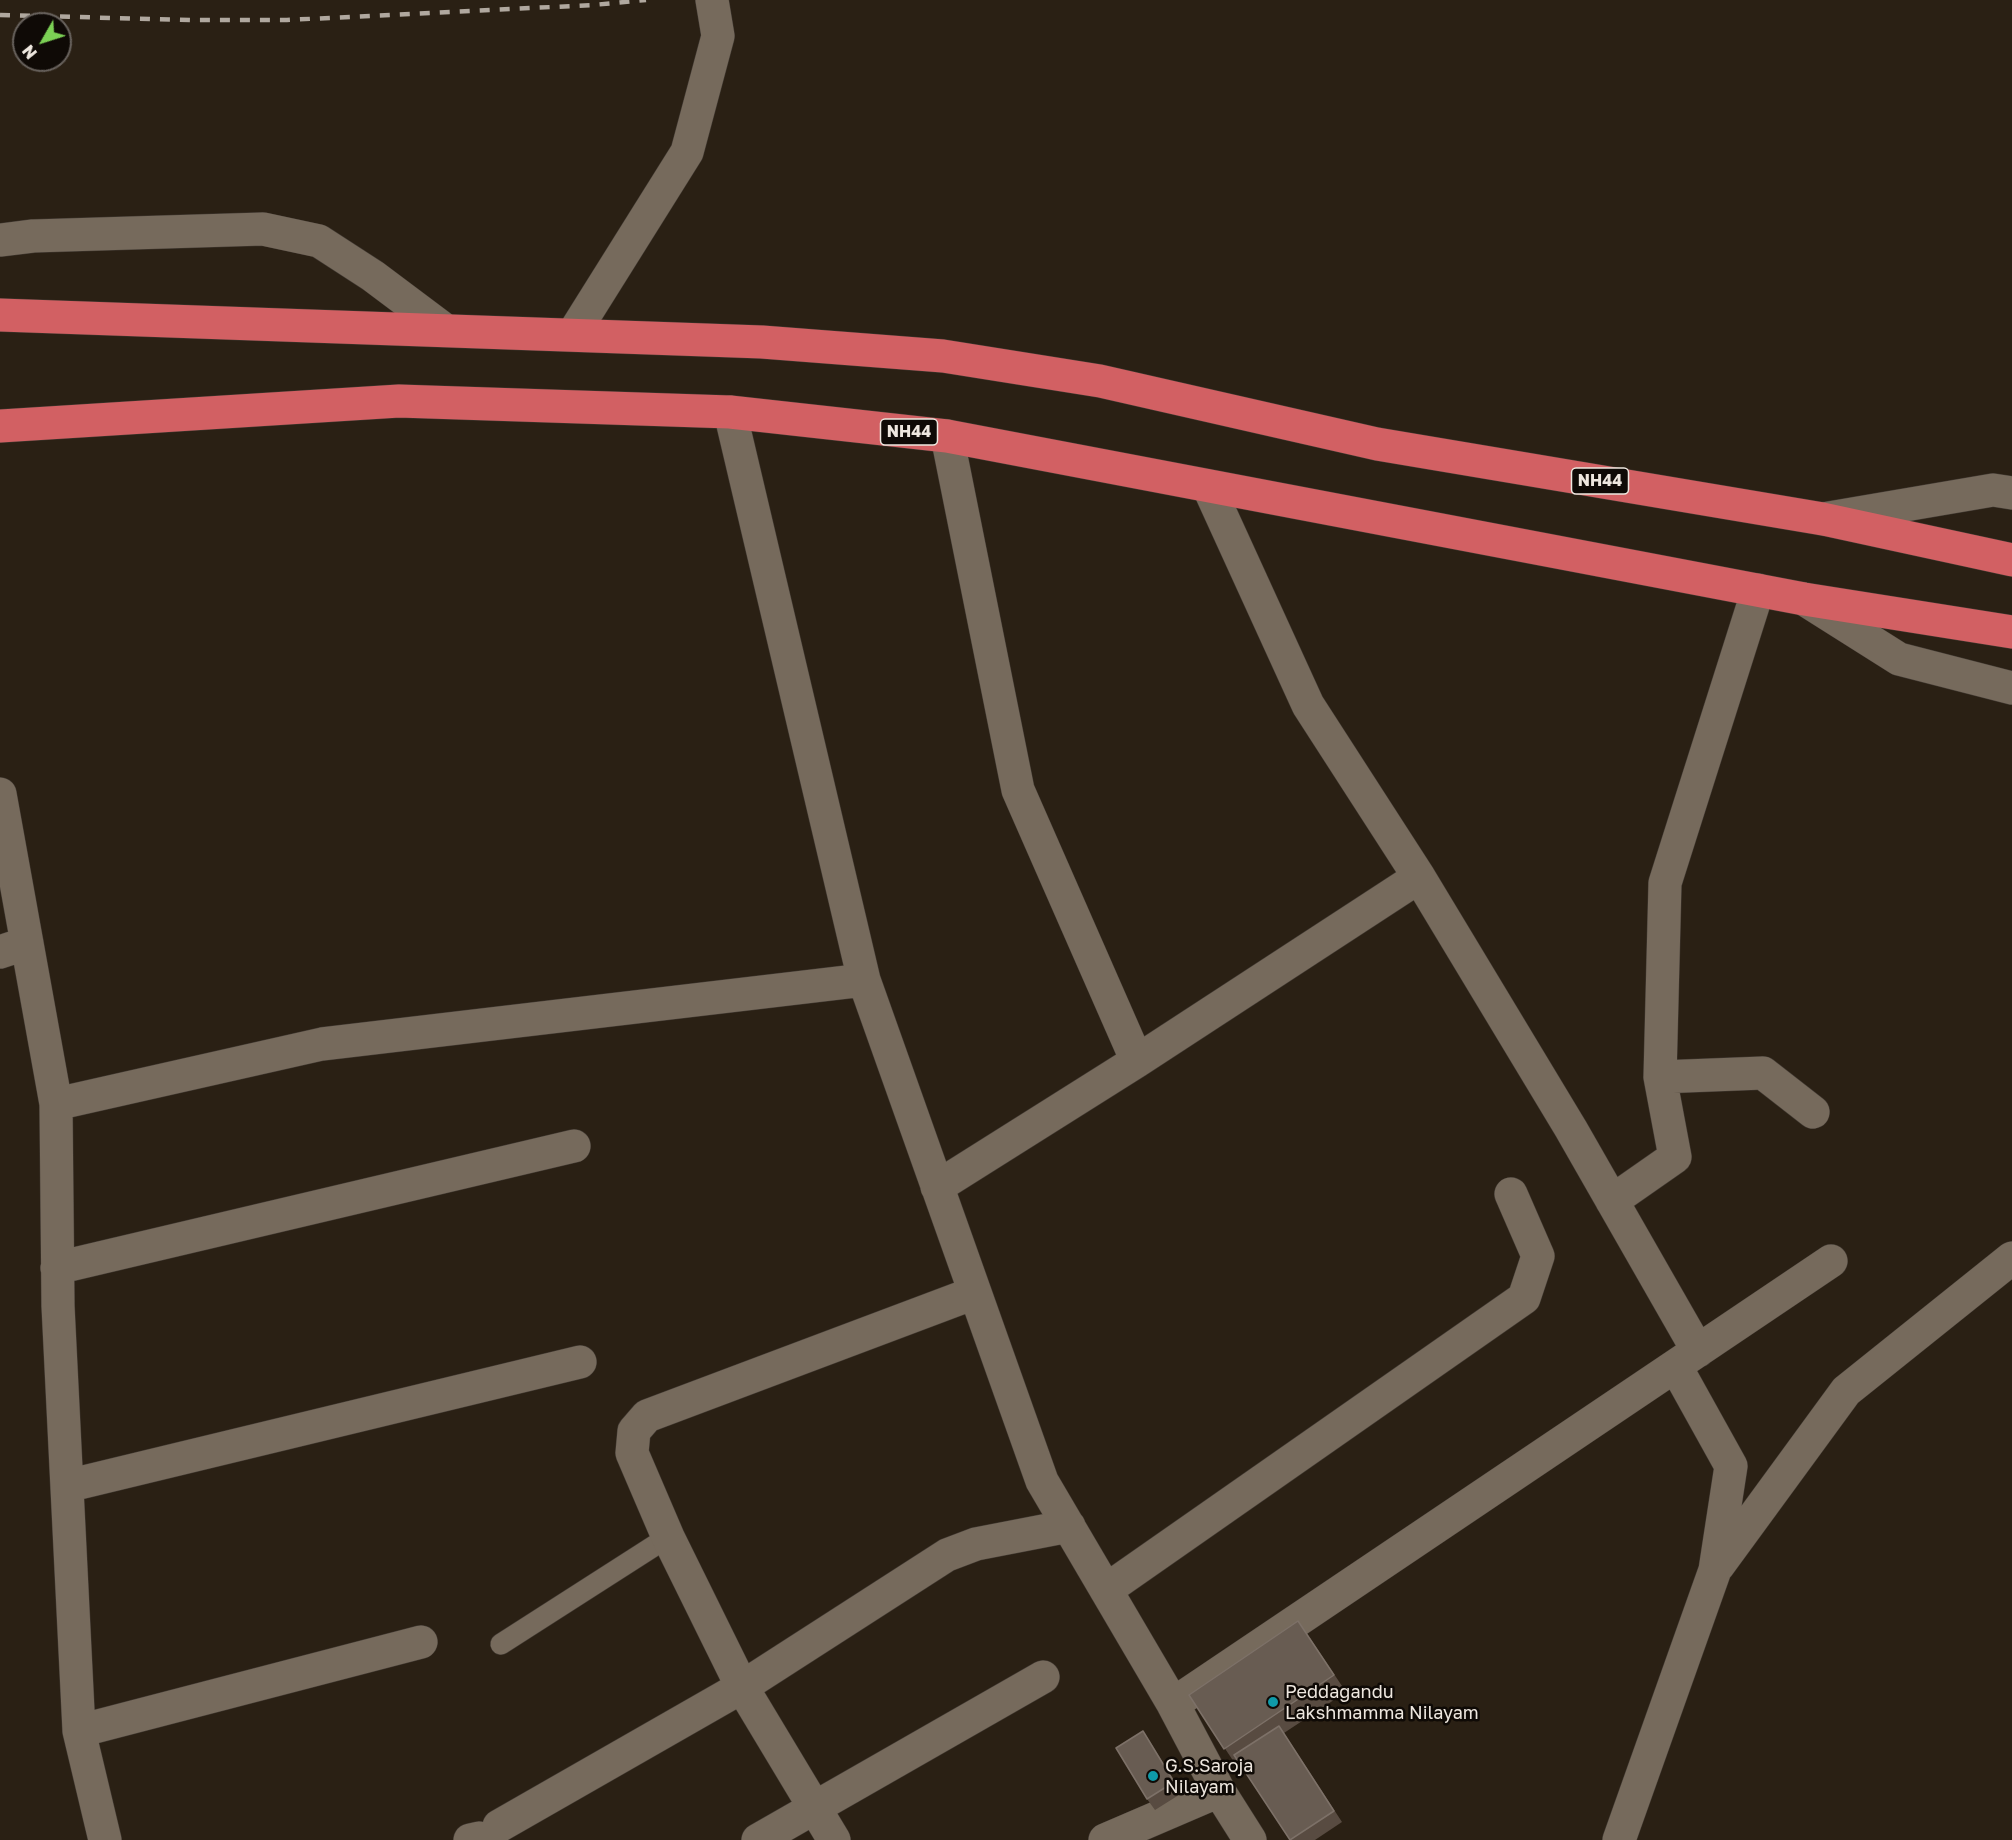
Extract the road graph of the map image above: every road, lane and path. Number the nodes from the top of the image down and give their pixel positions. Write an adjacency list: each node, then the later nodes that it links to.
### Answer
1 (712, 0): 5 (street)
2 (0, 240): 4 (street)
3 (0, 315): 4 (highway, NH44)
4 (445, 330): 5 (highway, NH44)
5 (573, 334): 11 (highway, NH44)
6 (730, 412): 7 (highway, NH44); 8 (highway, NH44); 20 (street)
7 (0, 426)
8 (947, 436): 9 (highway, NH44); 21 (street)
9 (1208, 486): 13 (highway, NH44); 18 (street)
10 (2012, 493): 11 (street)
11 (1823, 519): 12 (highway, NH44)
12 (2012, 560)
13 (1758, 590): 14 (highway, NH44); 22 (street)
14 (1804, 599): 15 (highway, NH44); 16 (street)
15 (2012, 632)
16 (2012, 688)
17 (0, 794): 19 (street)
18 (1419, 877): 21 (street); 28 (street)
19 (13, 947): 23 (street)
20 (864, 980): 23 (street); 26 (street)
21 (1137, 1061): 26 (street)
22 (1660, 1077): 24 (street); 28 (street)
23 (56, 1104): 31 (street)
24 (1813, 1112)
25 (574, 1146): 31 (street)
26 (937, 1187): 32 (street)
27 (1511, 1194): 39 (street)
28 (1612, 1201): 33 (street)
29 (2012, 1258): 38 (street)
30 (1831, 1261): 33 (street)
31 (57, 1268): 35 (street)
32 (974, 1293): 36 (street); 37 (street)
33 (1687, 1359): 38 (street); 44 (street)
34 (580, 1362): 35 (street)
35 (67, 1486): 45 (street)
36 (1069, 1526): 39 (street); 43 (street)
37 (668, 1537): 41 (lane); 43 (street)
38 (1715, 1570): 54 (street)
39 (1106, 1590): 44 (street)
40 (421, 1642): 45 (street)
41 (501, 1644)
42 (1043, 1677): 47 (street)
43 (742, 1687): 47 (street); 48 (street)
44 (1173, 1704): 46 (street)
45 (80, 1731): 49 (street)
46 (1219, 1791): 52 (street); 53 (street)
47 (814, 1809): 50 (street); 51 (street)
48 (483, 1835)
49 (105, 1840)
50 (758, 1840)
51 (834, 1840)
52 (1105, 1840)
53 (1250, 1840)
54 (1619, 1840)

